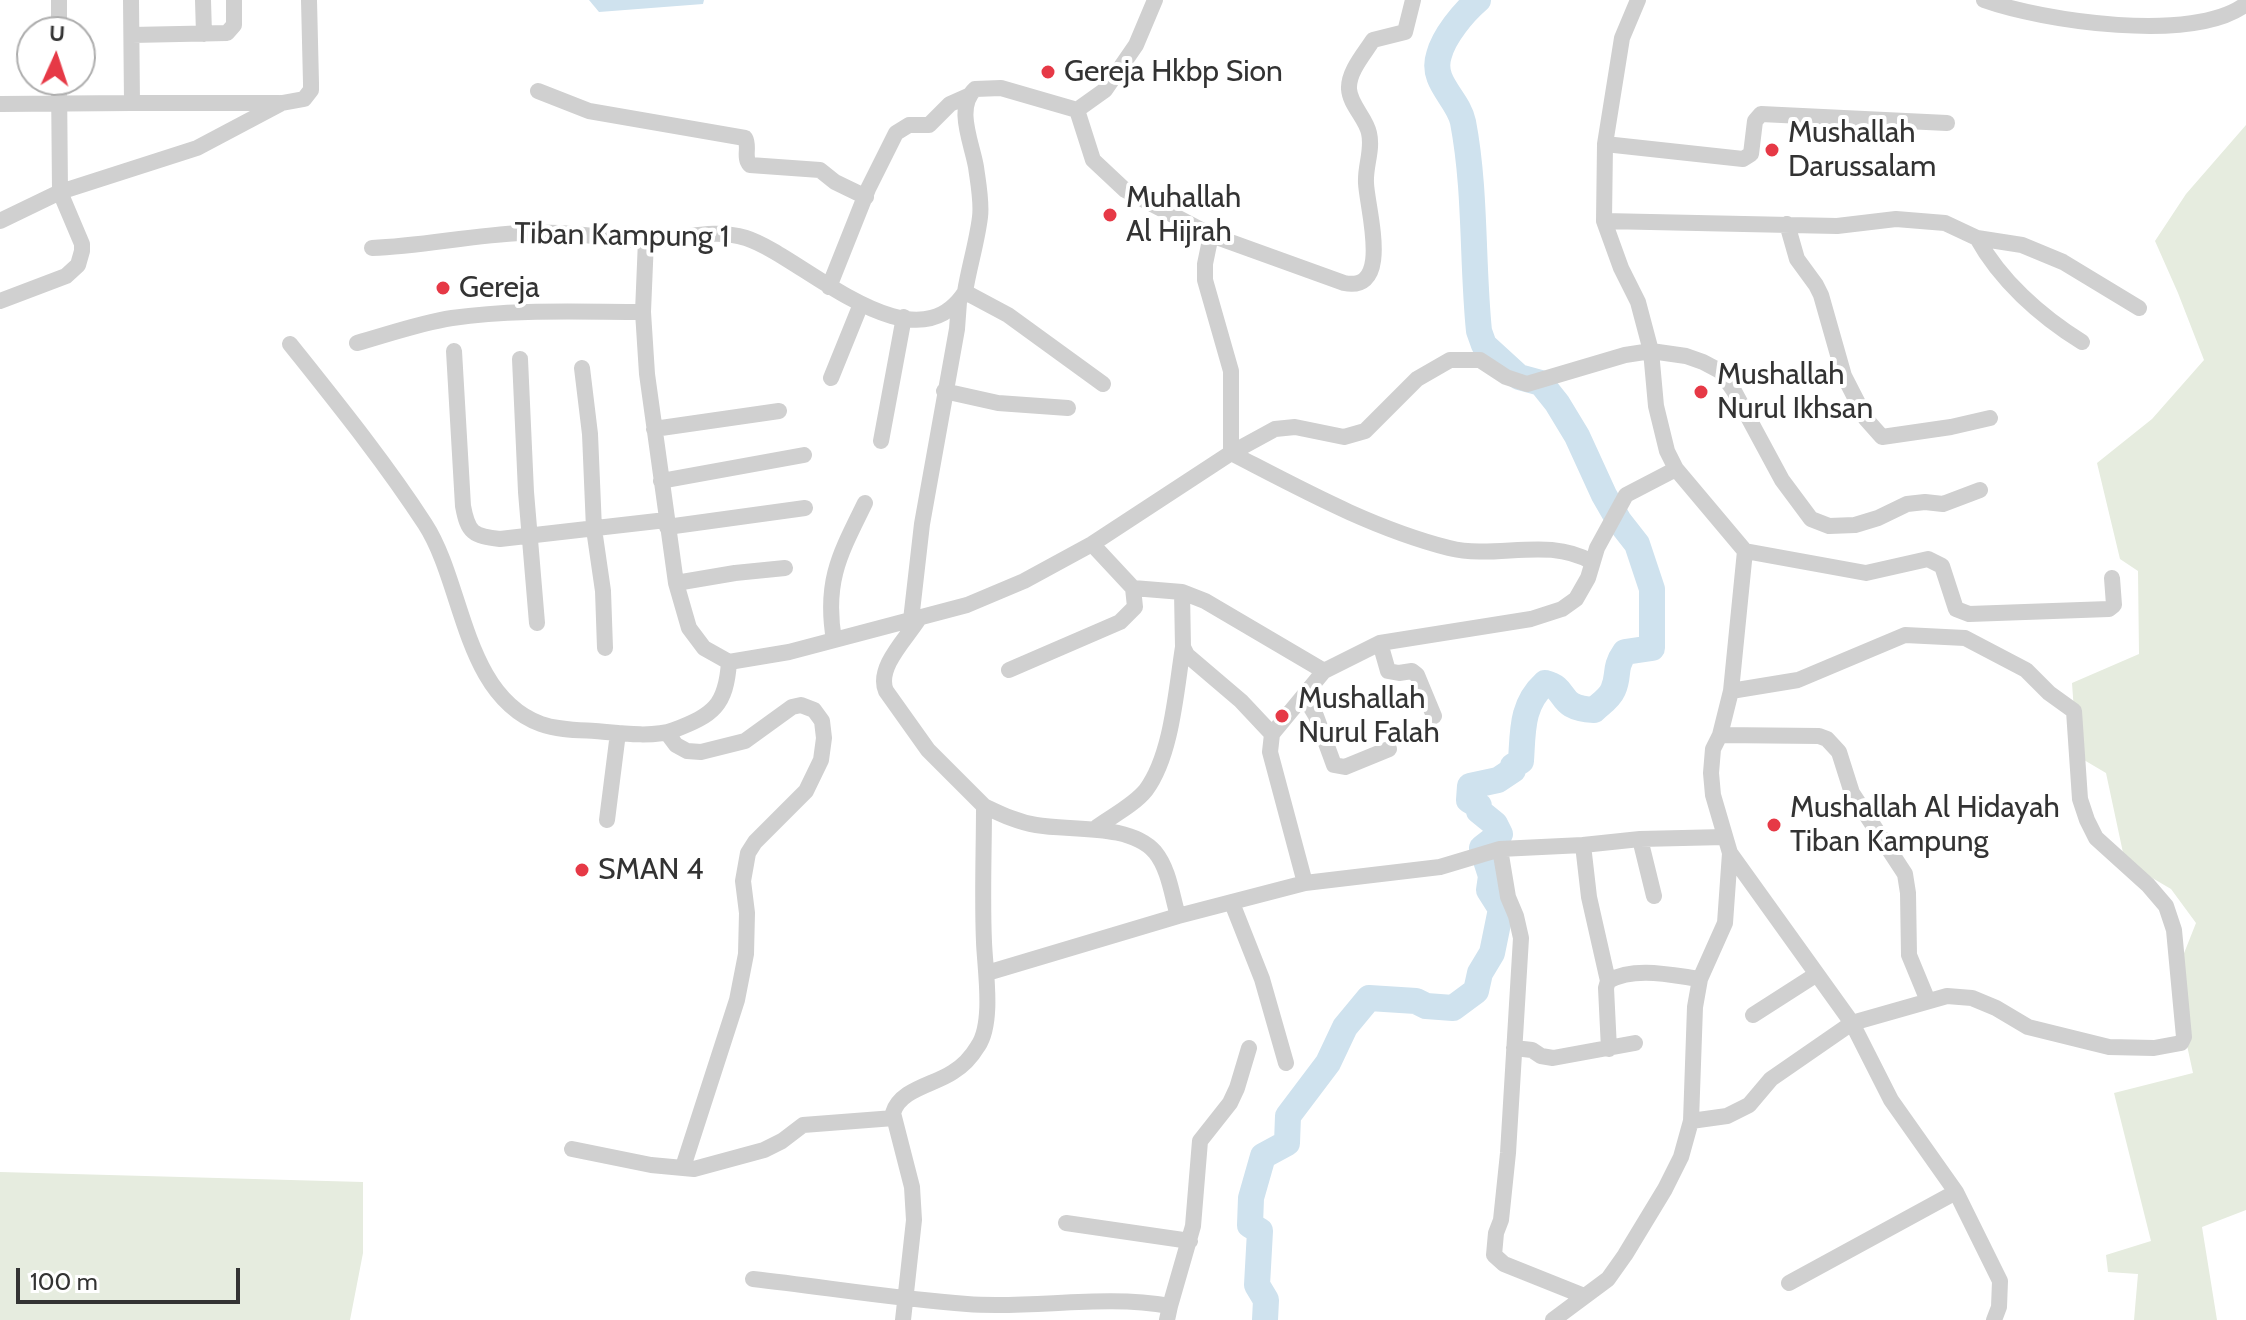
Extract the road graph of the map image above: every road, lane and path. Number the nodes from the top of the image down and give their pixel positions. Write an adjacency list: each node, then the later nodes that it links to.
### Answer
1 (131, 0): 11 (street)
2 (203, 0): 10 (street)
3 (234, 0): 10 (street)
4 (309, 0): 16 (street)
5 (1155, 0): 19 (street)
6 (1413, 0): 27 (street)
7 (1638, 0): 21 (street)
8 (1991, 1): 9 (street)
9 (2246, 4)
10 (204, 34): 11 (street)
11 (132, 35): 15 (street)
12 (538, 91): 23 (street)
13 (59, 96): 18 (street)
14 (968, 96): 19 (street); 23 (street); 32 (street)
15 (132, 103): 16 (street); 18 (street)
16 (282, 103): 22 (street)
17 (0, 104): 18 (street)
18 (59, 105): 22 (street)
19 (1077, 110): 27 (street)
20 (1947, 123): 21 (street)
21 (1605, 144): 25 (street)
22 (60, 192): 24 (street); 33 (street)
23 (866, 197): 31 (street)
24 (0, 221)
25 (1604, 221): 26 (street); 42 (street)
26 (1787, 224): 28 (street); 50 (street)
27 (1211, 235): 53 (street)
28 (1977, 238): 35 (street); 38 (street)
29 (646, 240): 30 (street, Tiban Kampung 1); 31 (street, Tiban Kampung 1); 36 (street)
30 (372, 248)
31 (829, 287): 34 (street, Tiban Kampung 1)
32 (962, 297): 37 (street, Tiban Kampung 1); 46 (street); 47 (street)
33 (0, 301)
34 (861, 304): 37 (street, Tiban Kampung 1); 45 (street)
35 (2139, 308)
36 (643, 312): 39 (street); 51 (street)
37 (904, 317): 52 (street)
38 (2082, 342)
39 (357, 343)
40 (290, 344): 83 (street)
41 (454, 351): 62 (street)
42 (1651, 351): 53 (street); 55 (street); 57 (street)
43 (520, 359): 62 (street)
44 (582, 368): 61 (street)
45 (831, 378)
46 (1103, 384)
47 (944, 391): 48 (street); 71 (street)
48 (1068, 408)
49 (779, 411): 51 (street)
50 (1990, 418)
51 (654, 429): 56 (street)
52 (881, 441)
53 (1231, 453): 63 (street); 65 (street)
54 (804, 455): 56 (street)
55 (1676, 469): 64 (street); 65 (street)
56 (661, 481): 60 (street)
57 (1980, 490)
58 (865, 503): 73 (street)
59 (805, 508): 60 (street)
60 (667, 524): 61 (street); 68 (street)
61 (594, 529): 62 (street); 76 (street)
62 (530, 536): 72 (street)
63 (1092, 544): 69 (street); 71 (street)
64 (1745, 551): 67 (street); 80 (street)
65 (1592, 562): 74 (street)
66 (785, 568): 68 (street)
67 (2112, 578)
68 (676, 583): 77 (street)
69 (1133, 588): 70 (street); 78 (street)
70 (1182, 592): 75 (street); 79 (street)
71 (915, 620): 73 (street); 88 (street)
72 (537, 623)
73 (834, 640): 77 (street)
74 (1380, 643): 79 (street); 82 (street)
75 (1183, 647): 85 (street); 90 (street)
76 (605, 648)
77 (729, 662): 84 (street)
78 (1009, 670)
79 (1324, 671): 81 (street)
80 (1731, 691): 86 (street); 103 (street)
81 (1304, 696): 85 (street); 87 (street)
82 (1434, 716)
83 (618, 733): 84 (street); 89 (street)
84 (667, 733): 114 (street)
85 (1272, 734): 95 (street)
86 (1720, 735): 93 (street); 103 (street)
87 (1389, 749)
88 (984, 806): 90 (street); 99 (street)
89 (607, 820)
90 (1097, 827): 98 (street)
91 (1640, 839): 92 (street); 93 (street); 96 (street)
92 (1583, 845): 94 (street); 102 (street)
93 (1728, 845): 100 (street); 101 (street)
94 (1496, 850): 95 (street); 108 (street)
95 (1305, 883): 97 (street)
96 (1654, 896)
97 (1232, 903): 98 (street); 110 (street)
98 (1178, 916): 99 (street)
99 (987, 973): 111 (street)
100 (1817, 974): 104 (street); 105 (street)
101 (1700, 979): 102 (street); 112 (street)
102 (1608, 981): 109 (street)
103 (1928, 1001): 105 (street)
104 (1753, 1015)
105 (1852, 1023): 112 (street); 115 (street)
106 (1635, 1043): 109 (street)
107 (1249, 1048): 117 (street)
108 (1514, 1048): 109 (street); 120 (street)
109 (1609, 1049)
110 (1286, 1063)
111 (894, 1118): 114 (street); 121 (street)
112 (1691, 1121): 120 (street)
113 (572, 1149): 114 (street)
114 (683, 1167)
115 (1956, 1192): 119 (street); 125 (street)
116 (1066, 1223): 117 (street)
117 (1190, 1241): 122 (street)
118 (753, 1279): 121 (street)
119 (1789, 1283)
120 (1584, 1296): 124 (street)
121 (905, 1297): 122 (street); 123 (street)
122 (1168, 1313)
123 (903, 1320)
124 (1553, 1320)
125 (1994, 1320)

